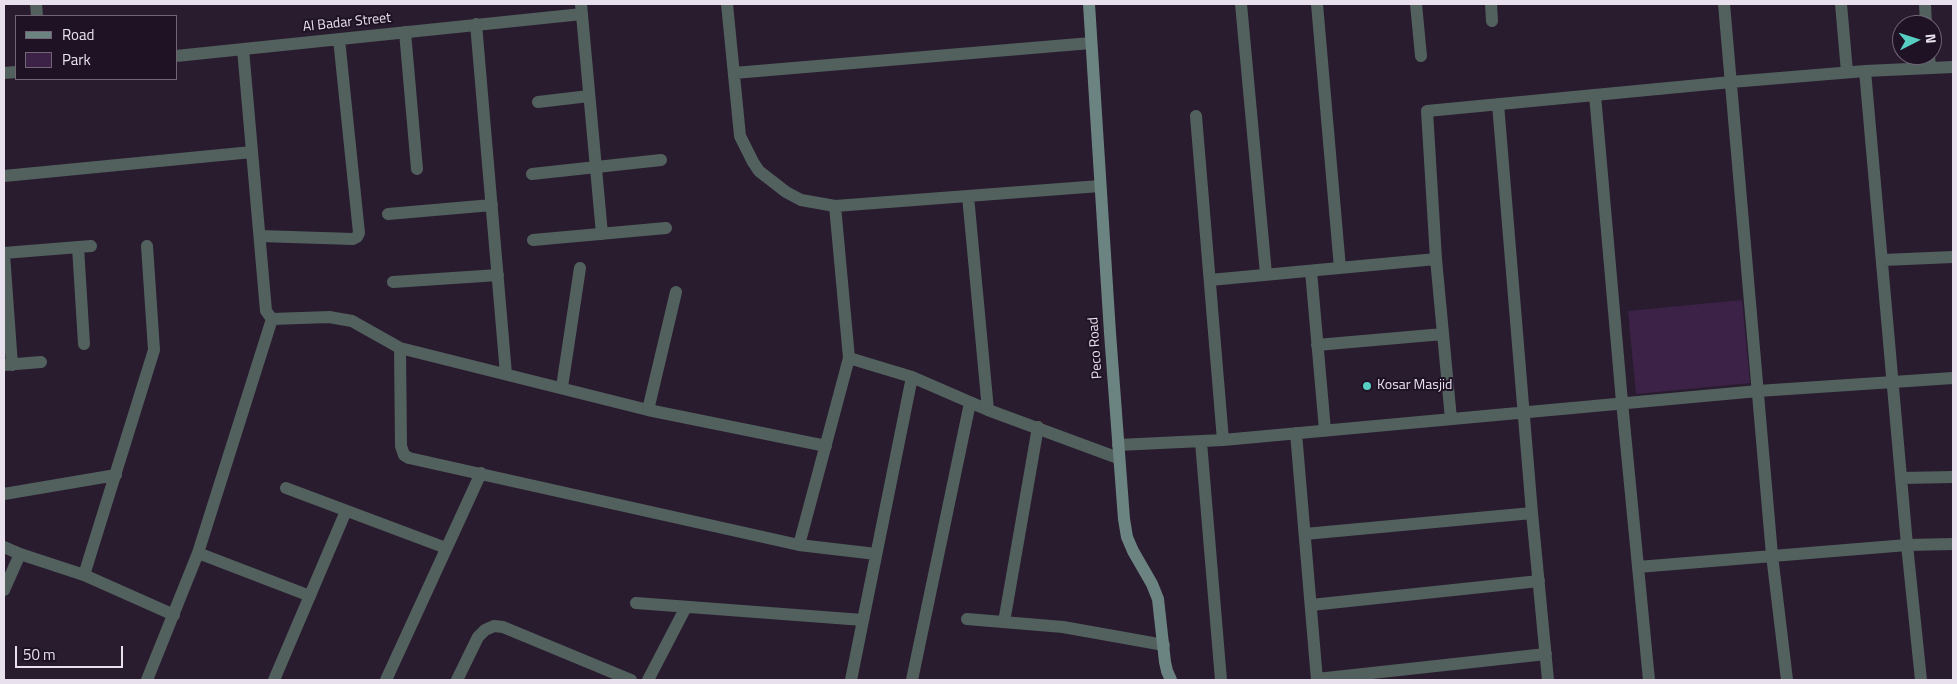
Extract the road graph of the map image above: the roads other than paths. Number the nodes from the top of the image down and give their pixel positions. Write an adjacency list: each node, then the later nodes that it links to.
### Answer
1 (727, 4): 20 (street)
2 (1089, 4): 14 (street, Peco Road)
3 (1241, 4): 51 (street)
4 (1317, 4): 49 (street)
5 (1416, 4): 17 (street)
6 (1491, 4): 10 (street)
7 (1724, 4): 22 (street)
8 (1841, 4): 21 (street)
9 (581, 9): 11 (street, Al Badar Street); 24 (street)
10 (1492, 20)
11 (476, 24): 12 (street, Al Badar Street); 36 (street)
12 (405, 32): 13 (street, Al Badar Street); 31 (street)
13 (340, 39): 15 (street, Al Badar Street); 41 (street)
14 (1091, 43): 20 (street); 34 (street, Peco Road)
15 (243, 49): 16 (street, Al Badar Street); 28 (street)
16 (178, 56)
17 (1421, 56)
18 (1901, 65): 19 (street)
19 (1865, 70): 21 (street); 47 (street)
20 (734, 72): 37 (street)
21 (1847, 72): 22 (street)
22 (1731, 82): 23 (street); 69 (street)
23 (1595, 95): 26 (street); 70 (street)
24 (589, 96): 25 (street); 30 (street)
25 (538, 102)
26 (1498, 104): 46 (street); 74 (street)
27 (1196, 116): 53 (street)
28 (252, 152): 33 (street); 41 (street)
29 (662, 160): 30 (street)
30 (596, 168): 32 (street); 40 (street)
31 (417, 169)
32 (532, 174)
33 (4, 176)
34 (1100, 186): 35 (street); 82 (street, Peco Road)
35 (968, 196): 37 (street); 73 (street)
36 (492, 205): 38 (street); 52 (street)
37 (835, 206): 61 (street)
38 (388, 214)
39 (666, 228): 40 (street)
40 (602, 234): 42 (street)
41 (260, 236): 56 (street)
42 (533, 240)
43 (147, 246): 84 (street)
44 (4, 253): 58 (street); 63 (street)
45 (1953, 257): 47 (street)
46 (1436, 259): 49 (street); 57 (street)
47 (1883, 260): 67 (street)
48 (580, 268): 68 (street)
49 (1340, 268): 50 (street)
50 (1311, 271): 51 (street); 59 (street)
51 (1266, 274): 53 (street)
52 (498, 275): 54 (street); 64 (street)
53 (1210, 280): 79 (street)
54 (393, 282)
55 (676, 292): 72 (street)
56 (272, 319): 60 (street); 97 (street)
57 (1443, 334): 59 (street); 75 (street)
58 (84, 344)
59 (1318, 345): 77 (street)
60 (400, 348): 64 (street); 83 (street)
61 (849, 358): 65 (street); 81 (street)
62 (41, 362): 63 (street)
63 (8, 365)
64 (506, 374): 68 (street)
65 (912, 377): 71 (street); 99 (street)
66 (1953, 378): 67 (street)
67 (1893, 381): 69 (street); 86 (street)
68 (562, 387): 72 (street)
69 (1758, 391): 70 (street); 100 (street)
70 (1622, 402): 74 (street); 101 (street)
71 (970, 403): 73 (street); 122 (street)
72 (648, 410): 81 (street)
73 (988, 410): 76 (street)
74 (1524, 411): 75 (street); 90 (street)
75 (1451, 419): 77 (street)
76 (1038, 427): 82 (street); 112 (street)
77 (1325, 430): 78 (street)
78 (1296, 433): 79 (street); 91 (street)
79 (1223, 440): 80 (street)
80 (1201, 442): 82 (street); 124 (street)
81 (826, 446): 94 (street)
82 (1118, 451): 113 (street, Peco Road)
83 (481, 473): 94 (street); 96 (street)
84 (116, 475): 88 (street); 102 (street)
85 (1953, 476): 86 (street)
86 (1902, 478): 93 (street)
87 (286, 488): 89 (street)
88 (4, 494)
89 (346, 511): 96 (street); 105 (street)
90 (1532, 513): 91 (street); 103 (street)
91 (1305, 534): 107 (street)
92 (1953, 544): 93 (street)
93 (1907, 545): 100 (street); 129 (street)
94 (799, 546): 99 (street)
95 (4, 547): 98 (street)
96 (446, 548): 117 (street)
97 (198, 553): 105 (street); 109 (street)
98 (20, 554): 102 (street); 104 (street)
99 (876, 554): 111 (street)
100 (1772, 555): 101 (street); 128 (street)
101 (1638, 567): 127 (street)
102 (84, 575): 109 (street)
103 (1539, 581): 107 (street); 114 (street)
104 (4, 590)
105 (310, 596): 116 (street)
106 (636, 604): 108 (street)
107 (1311, 605): 125 (street)
108 (686, 607): 111 (street); 120 (street)
109 (174, 615): 115 (street)
110 (967, 619): 112 (street)
111 (863, 620): 121 (street)
112 (1004, 622): 113 (street)
113 (1164, 645): 123 (street, Peco Road)
114 (1546, 654): 125 (street); 126 (street)
115 (147, 680)
116 (274, 680)
117 (386, 680)
118 (457, 680): 119 (street)
119 (631, 680)
120 (648, 680)
121 (851, 680)
122 (912, 680)
123 (1168, 680)
124 (1221, 680)
125 (1317, 680)
126 (1548, 680)
127 (1649, 680)
128 (1787, 680)
129 (1921, 680)

